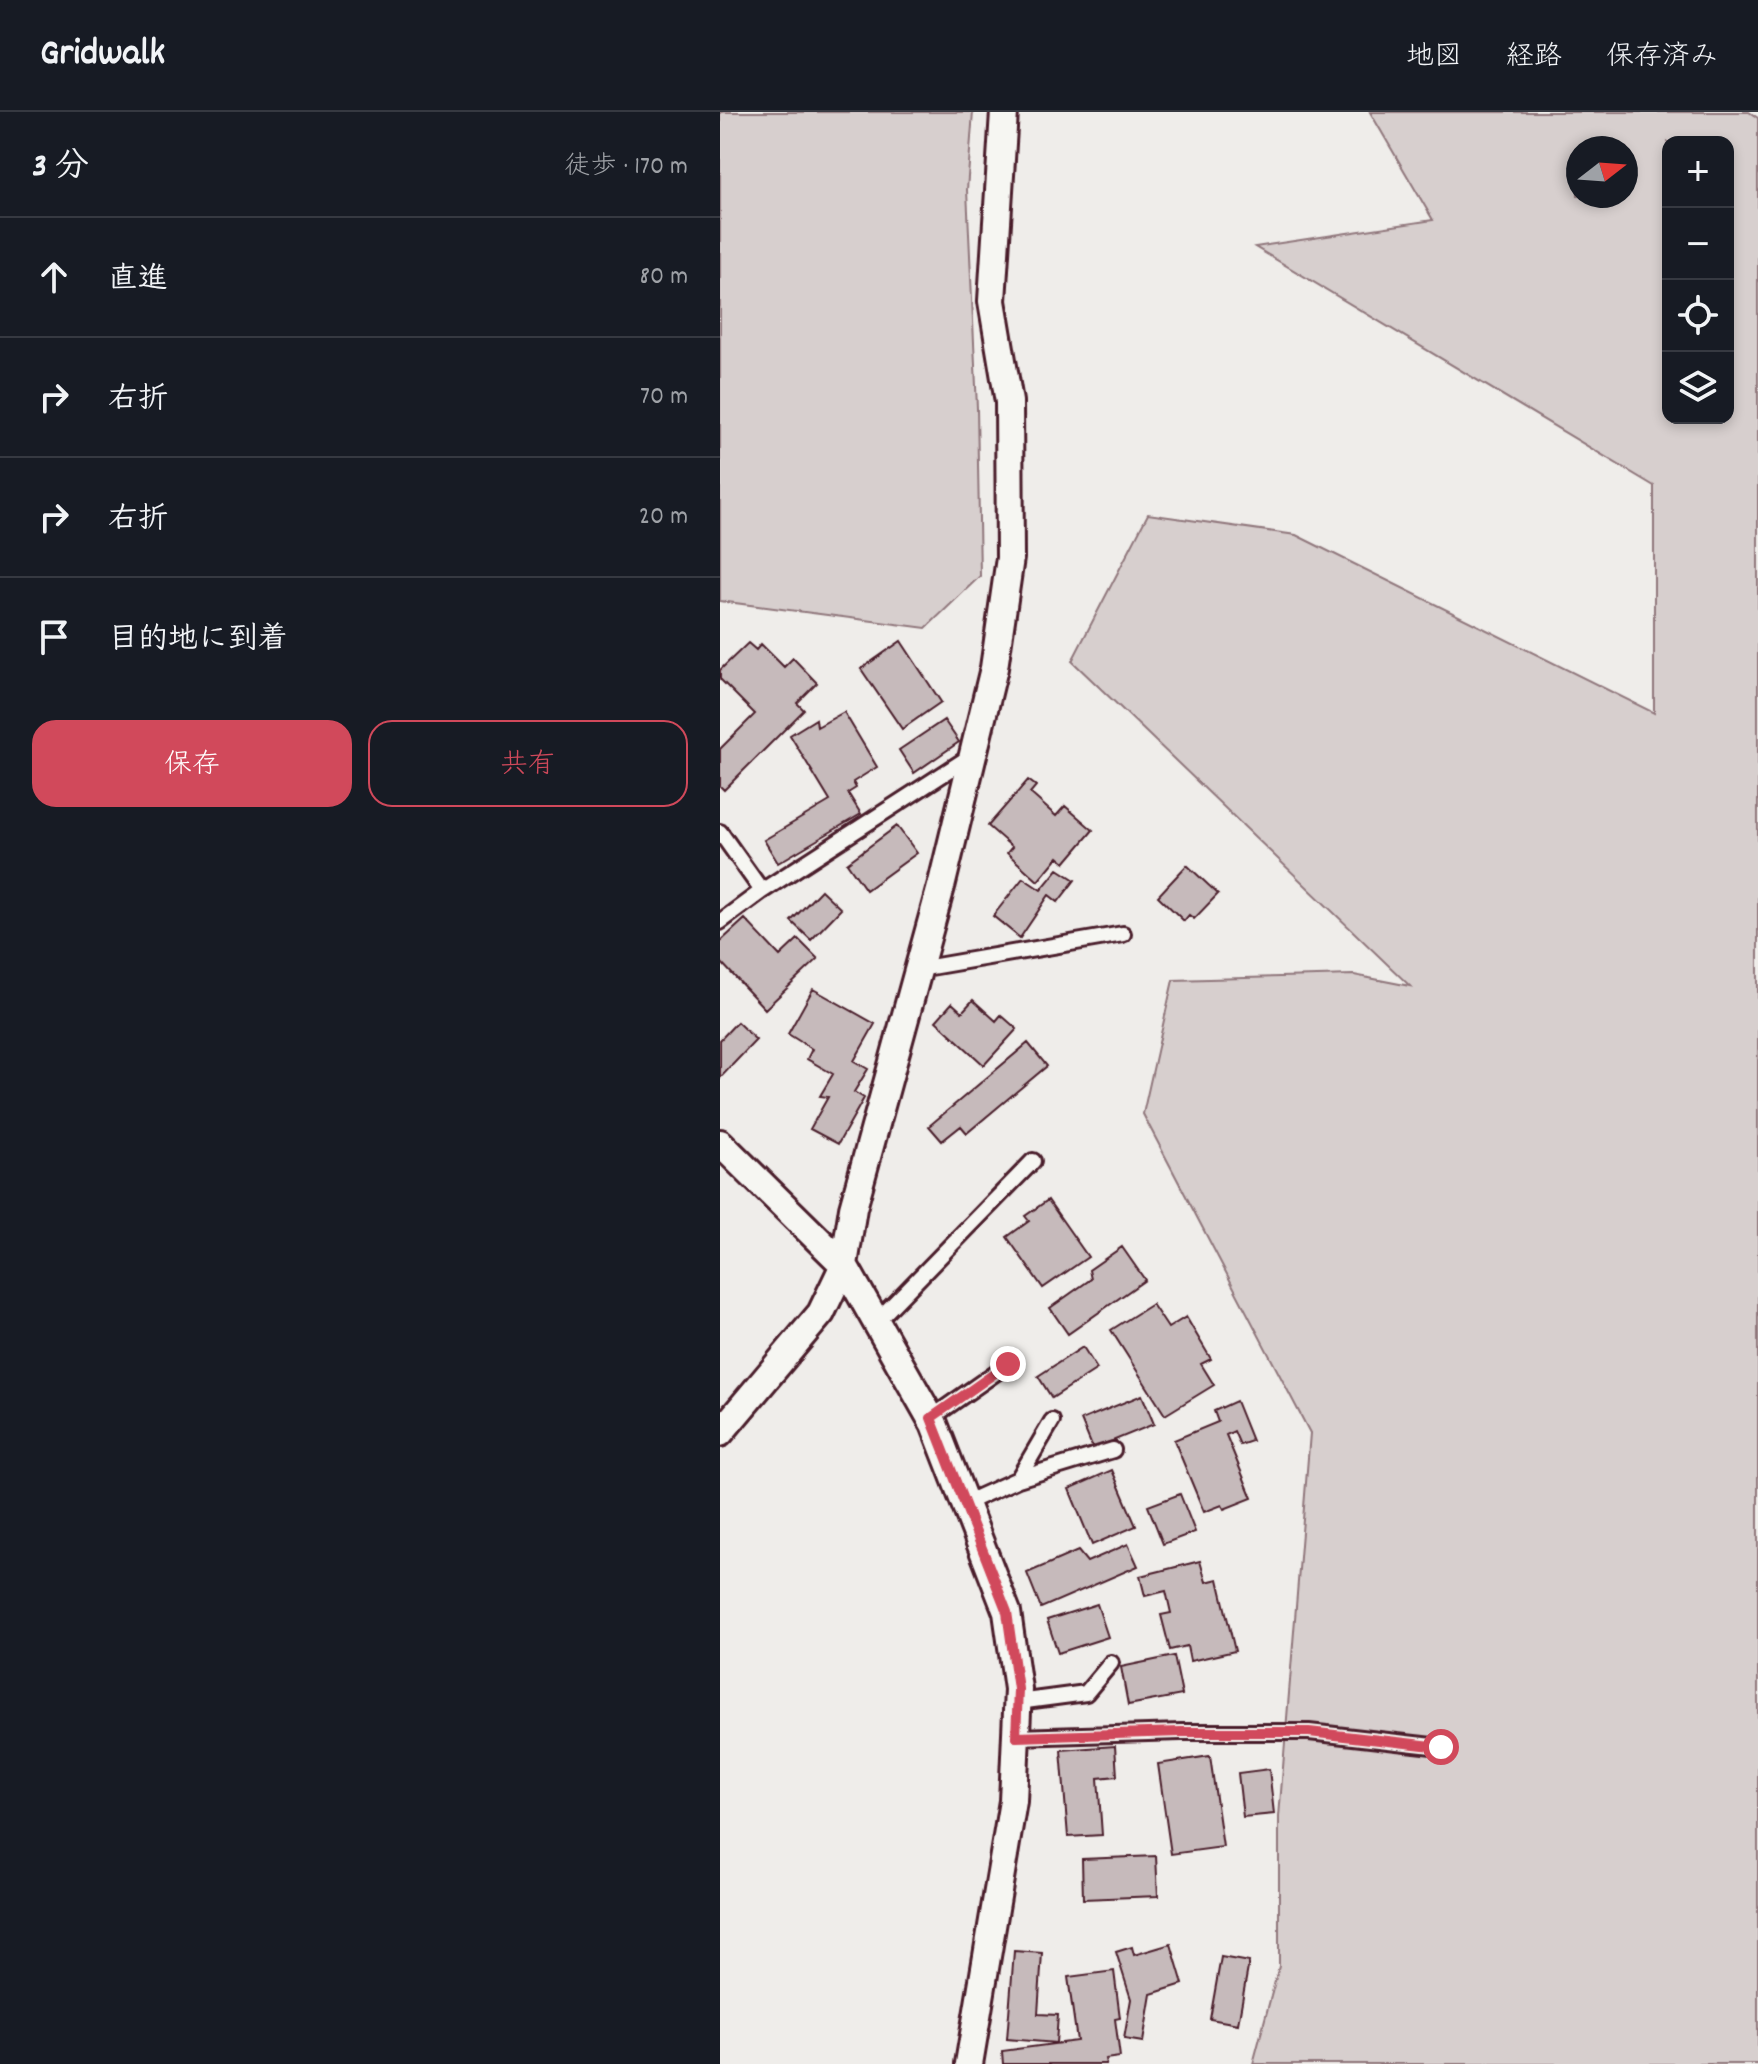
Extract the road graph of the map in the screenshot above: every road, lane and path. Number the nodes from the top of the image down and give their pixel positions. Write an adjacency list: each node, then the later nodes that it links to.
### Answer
1 (1004, 112): 2 (street)
2 (974, 754): 4 (lane); 7 (street)
3 (720, 832): 4 (lane)
4 (762, 891): 5 (lane)
5 (720, 922)
6 (1123, 934): 7 (lane)
7 (919, 969): 10 (street)
8 (720, 1143): 10 (street)
9 (1033, 1161): 11 (lane)
10 (844, 1265): 11 (street); 15 (street)
11 (876, 1322): 13 (street)
12 (1008, 1364): 13 (lane)
13 (931, 1418): 18 (street)
14 (1052, 1421): 17 (lane)
15 (720, 1433)
16 (1113, 1450): 17 (lane)
17 (1018, 1479): 18 (lane)
18 (965, 1503): 20 (street)
19 (1111, 1663): 20 (lane)
20 (1018, 1702): 21 (street)
21 (1016, 1737): 22 (lane); 23 (street)
22 (1441, 1747)
23 (969, 2064)

